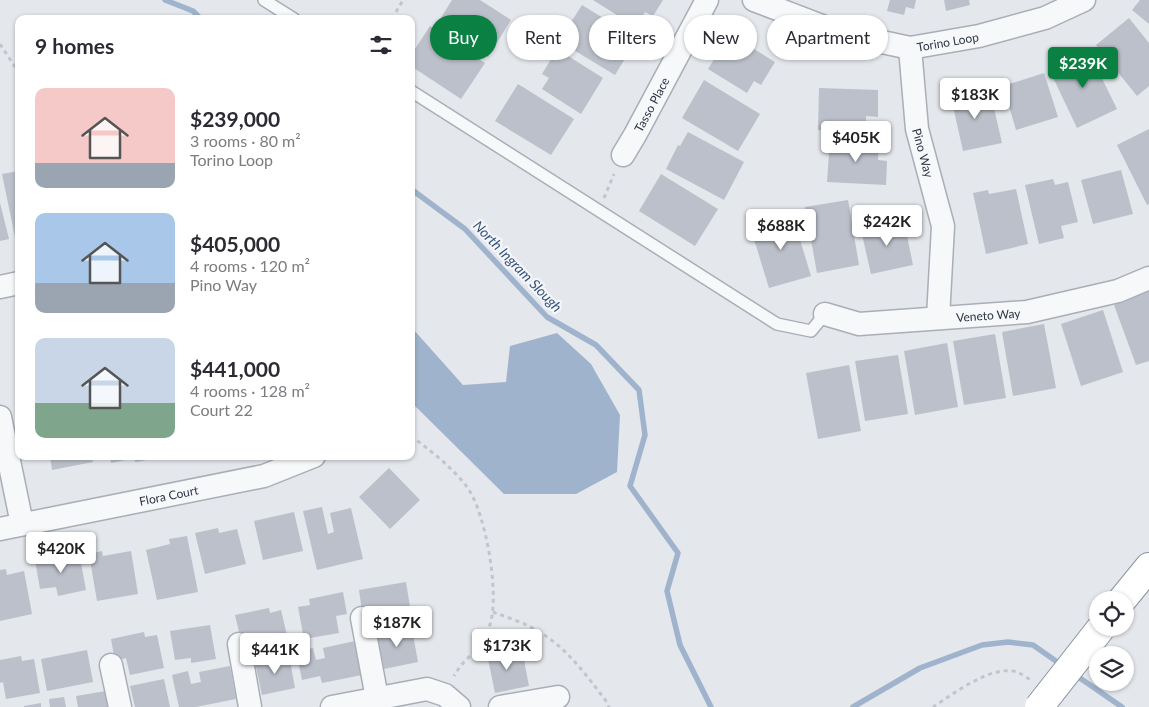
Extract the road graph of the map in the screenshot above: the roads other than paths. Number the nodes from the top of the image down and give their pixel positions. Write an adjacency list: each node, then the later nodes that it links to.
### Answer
1 (264, 0): 5 (lane)
2 (706, 0): 8 (street, Tasso Place)
3 (754, 0): 6 (street, Torino Loop)
4 (1084, 0): 6 (street, Torino Loop)
5 (288, 15)
6 (910, 48): 13 (street, Pino Way)
7 (415, 94): 12 (lane)
8 (623, 155)
9 (1149, 278): 13 (street, Veneto Way)
10 (15, 284): 11 (street)
11 (0, 287)
12 (825, 314): 13 (street, Veneto Way)
13 (938, 318)
14 (0, 417): 16 (street)
15 (304, 460): 16 (street, Flora Court)
16 (11, 527)
17 (1149, 567): 18 (highway)
18 (1129, 591)
19 (362, 618): 25 (street)
20 (1093, 636): 23 (highway, bridge)
21 (239, 644): 28 (street)
22 (111, 665): 27 (street)
23 (1036, 694)
24 (558, 697): 30 (street)
25 (377, 698): 26 (street); 29 (street)
26 (452, 701)
27 (120, 707)
28 (250, 707)
29 (332, 707)
30 (500, 707)

